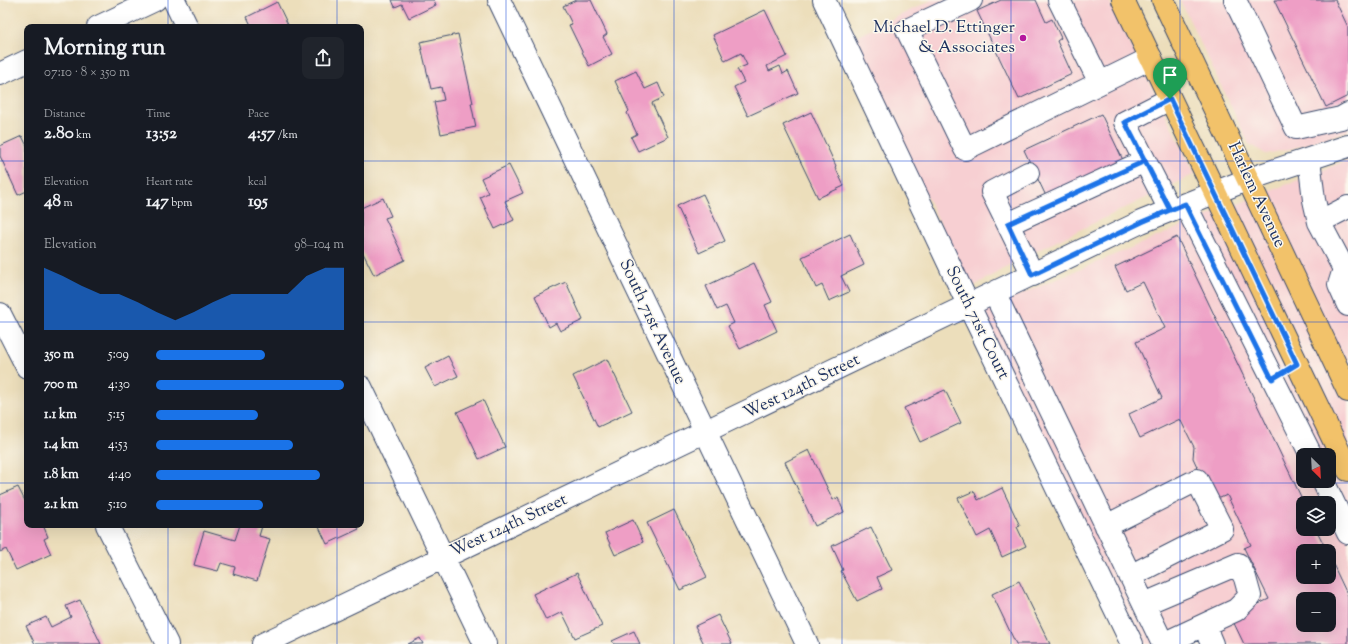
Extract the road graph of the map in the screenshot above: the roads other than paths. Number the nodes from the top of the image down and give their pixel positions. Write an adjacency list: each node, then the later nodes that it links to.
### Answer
1 (155, 0): 10 (street)
2 (174, 0): 11 (street)
3 (499, 0): 39 (street, South 71st Avenue)
4 (971, 0): 15 (street)
5 (1059, 0): 15 (street)
6 (1123, 0): 12 (main road)
7 (1163, 0): 22 (main road, Harlem Avenue)
8 (1235, 0): 17 (street)
9 (830, 2): 32 (street, South 71st Court)
10 (104, 24)
11 (186, 24)
12 (1151, 58): 15 (street); 16 (main road)
13 (24, 62): 14 (street)
14 (0, 74)
15 (1100, 83)
16 (1170, 99): 20 (street); 23 (main road)
17 (1348, 114)
18 (1346, 152): 19 (street, West 124th Street)
19 (1309, 159): 22 (street, West 124th Street); 26 (street)
20 (1145, 161): 24 (street); 27 (street)
21 (1028, 173): 27 (street)
22 (1249, 179): 23 (street, West 124th Street); 37 (main road, Harlem Avenue)
23 (1214, 192): 24 (street, West 124th Street); 35 (main road)
24 (1178, 207): 29 (street, West 124th Street); 36 (street)
25 (1348, 207): 26 (street)
26 (1319, 222): 28 (street)
27 (1008, 224): 29 (street)
28 (1346, 268): 31 (street)
29 (1032, 275): 30 (street, West 124th Street)
30 (995, 294): 32 (street, West 124th Street); 43 (street, South 71st Court)
31 (1348, 305)
32 (969, 306): 39 (street, West 124th Street); 54 (street, South 71st Court)
33 (0, 314): 34 (street)
34 (24, 361)
35 (1297, 364): 36 (street); 41 (main road)
36 (1272, 379): 40 (street)
37 (1348, 391)
38 (364, 394): 46 (street)
39 (705, 433): 46 (street, West 124th Street); 53 (street, South 71st Avenue)
40 (1307, 448)
41 (1348, 470)
42 (1326, 488): 45 (street)
43 (1106, 526): 47 (street, South 71st Court); 47 (street)
44 (109, 528): 50 (street)
45 (1348, 533)
46 (443, 558): 51 (street, West 124th Street); 52 (street)
47 (1130, 576): 48 (street, South 71st Court)
48 (1144, 604): 49 (street); 55 (street, South 71st Court)
49 (1208, 634): 55 (street)
50 (167, 644)
51 (262, 644)
52 (485, 644)
53 (807, 644)
54 (1132, 644)
55 (1163, 644)

